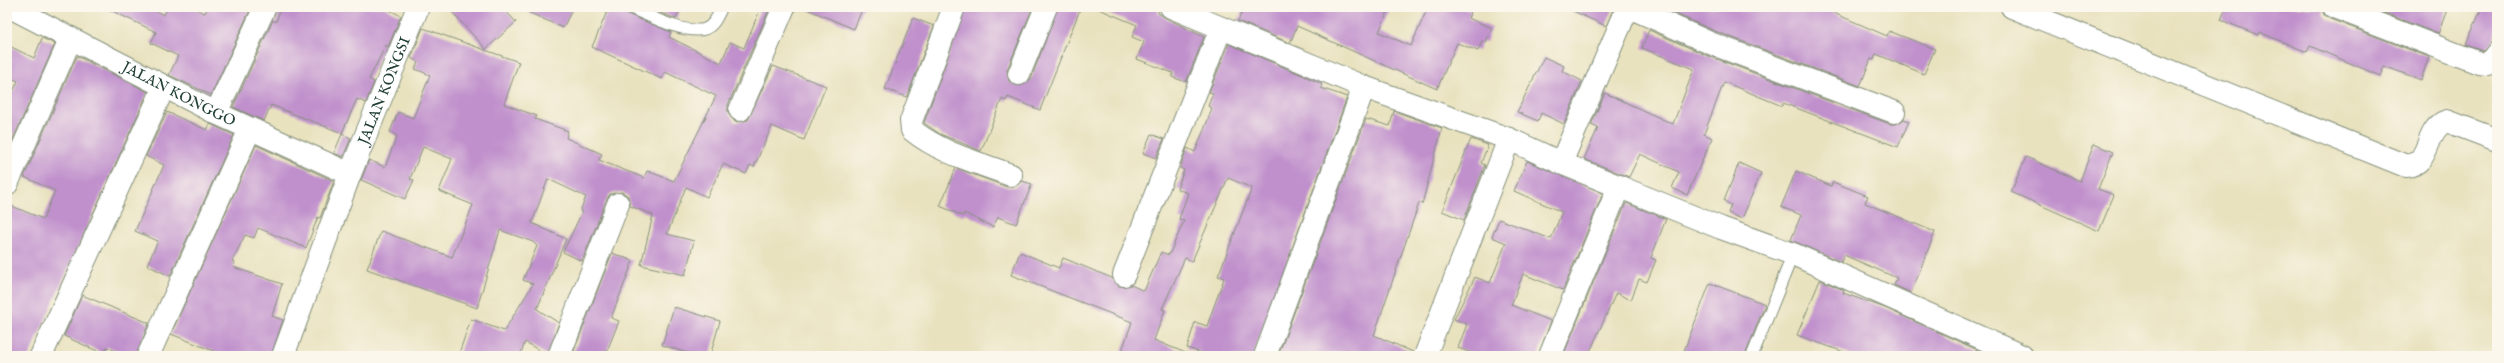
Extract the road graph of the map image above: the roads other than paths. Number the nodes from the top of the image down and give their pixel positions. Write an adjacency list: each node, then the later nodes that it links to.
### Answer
1 (265, 7): 21 (street)
2 (418, 7): 26 (street, JALAN KONGSI)
3 (628, 7): 4 (lane)
4 (722, 7)
5 (784, 7): 19 (street)
6 (954, 7): 27 (street)
7 (1046, 7): 16 (street)
8 (1171, 7): 13 (street)
9 (1628, 7): 20 (street); 25 (street)
10 (2012, 7): 24 (street)
11 (2334, 7): 15 (street)
12 (15, 8): 14 (street, JALAN KONGGO)
13 (1221, 28): 18 (street); 32 (street)
14 (71, 38): 17 (street, JALAN KONGGO); 28 (street)
15 (2497, 53)
16 (1019, 74)
17 (164, 87): 21 (street, JALAN KONGGO); 33 (street)
18 (1364, 87): 23 (street); 37 (street)
19 (740, 110)
20 (1894, 112)
21 (216, 113): 22 (street, JALAN KONGGO)
22 (250, 129): 26 (street, JALAN KONGGO); 34 (street)
23 (1509, 138): 25 (street); 38 (street)
24 (2497, 140)
25 (1561, 163): 29 (street)
26 (350, 174): 35 (street, JALAN KONGSI)
27 (1011, 175)
28 (7, 184)
29 (1619, 186): 31 (street); 39 (street)
30 (618, 204): 36 (street)
31 (1793, 254): 40 (lane); 41 (street)
32 (1124, 275)
33 (41, 356)
34 (148, 356)
35 (283, 356)
36 (559, 356)
37 (1265, 356)
38 (1425, 356)
39 (1550, 356)
40 (1752, 356)
41 (2022, 356)

